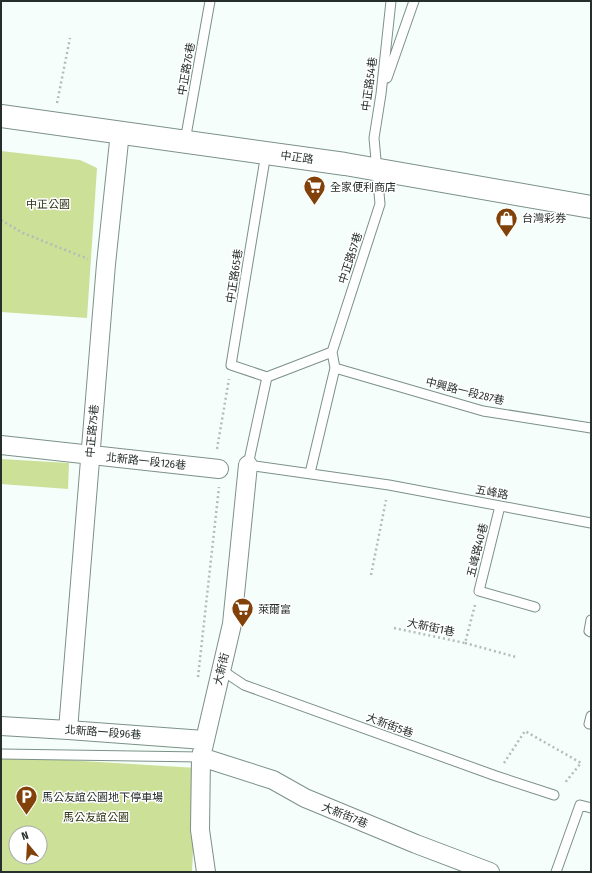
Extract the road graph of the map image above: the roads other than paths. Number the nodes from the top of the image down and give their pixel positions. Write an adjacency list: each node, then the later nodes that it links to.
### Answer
1 (210, 1): 7 (lane, 中正路76巷)
2 (392, 1): 4 (lane, 中正路54巷)
3 (414, 1): 4 (lane)
4 (381, 94): 9 (lane, 中正路54巷)
5 (1, 116): 6 (street, 中正路)
6 (120, 132): 7 (street, 中正路); 16 (street, 中正路75巷)
7 (185, 142): 8 (street, 中正路)
8 (266, 153): 9 (street, 中正路); 13 (lane, 中正路65巷)
9 (377, 170): 10 (street, 中正路); 11 (lane, 中正路57巷)
10 (591, 207)
11 (332, 352): 12 (lane); 13 (lane)
12 (334, 368): 14 (lane, 中興路一段287巷); 19 (lane)
13 (267, 377): 17 (lane)
14 (591, 428)
15 (1, 445): 16 (street, 北新路一段126巷)
16 (90, 456): 18 (street, 北新路一段126巷); 27 (street, 中正路75巷)
17 (248, 465): 19 (lane, 五峰路); 25 (street, 大新街)
18 (216, 469)
19 (310, 473): 20 (lane, 五峰路)
20 (500, 506): 21 (lane, 五峰路); 22 (lane, 五峰路40巷)
21 (591, 523)
22 (535, 607)
23 (591, 620): 24 (lane)
24 (591, 632)
25 (220, 669): 28 (street, 大新街); 30 (lane, 大新街5巷)
26 (1, 726): 27 (street, 北新路一段96巷)
27 (68, 730): 28 (street, 北新路一段96巷)
28 (203, 748): 29 (lane); 32 (street, 大新街); 33 (street, 大新街7巷)
29 (1, 754)
30 (554, 795)
31 (591, 808): 34 (lane)
32 (206, 872)
33 (490, 872)
34 (556, 872)

